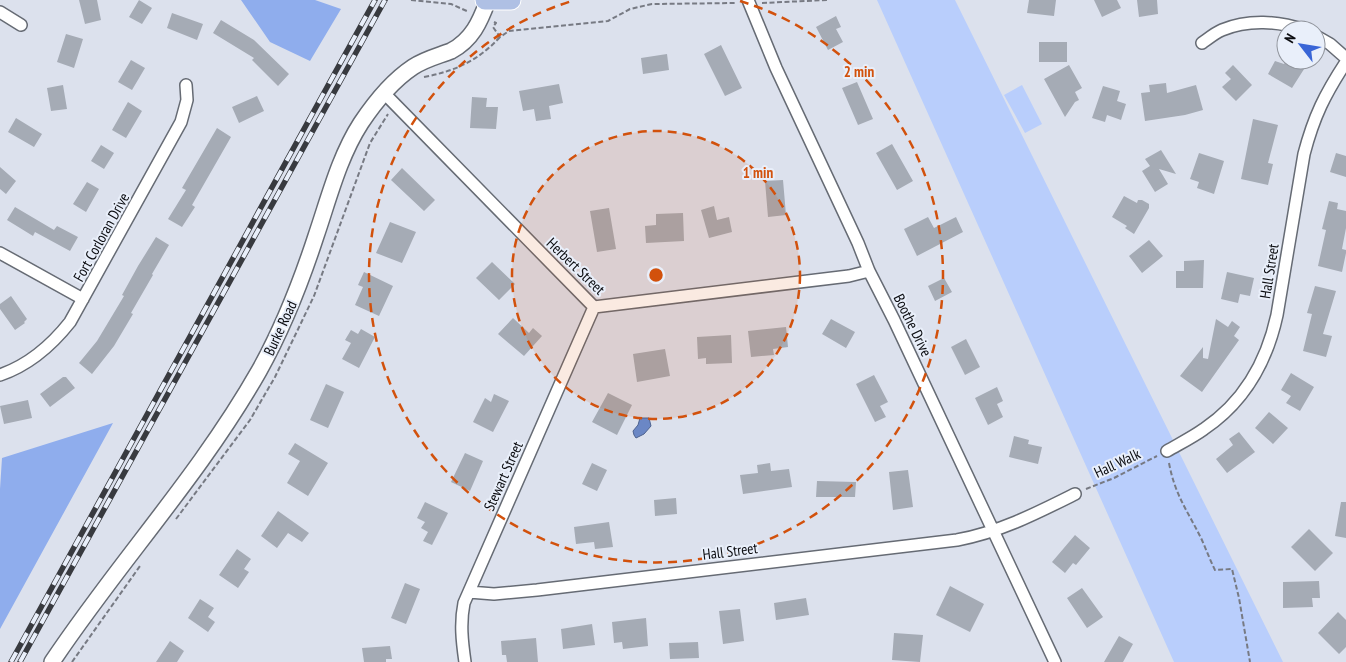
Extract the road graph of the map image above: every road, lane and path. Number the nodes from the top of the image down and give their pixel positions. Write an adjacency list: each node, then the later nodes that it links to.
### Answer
1 (411, 0): 5 (path)
2 (511, 0): 5 (main road)
3 (827, 0): 4 (path)
4 (748, 2): 5 (path); 16 (street, Boothe Drive)
5 (485, 4): 14 (street, Burke Road)
6 (0, 12): 8 (street)
7 (1276, 24): 10 (street)
8 (21, 26)
9 (1326, 42): 11 (street)
10 (1202, 43)
11 (1346, 58)
12 (1346, 62): 20 (street, Hall Street)
13 (186, 85): 17 (street, Fort Corloran Drive)
14 (384, 93): 18 (street, Herbert Street); 24 (street, Burke Road)
15 (0, 253): 17 (street)
16 (869, 271): 18 (street, Herbert Street); 22 (street, Boothe Drive)
17 (83, 299): 19 (street, Fort Corloran Drive)
18 (594, 307): 23 (street, Stewart Street)
19 (0, 375)
20 (1167, 450): 21 (path, Hall Walk); 27 (path)
21 (1075, 494): 22 (street, Hall Street)
22 (993, 531): 23 (street, Hall Street); 26 (street, Boothe Drive)
23 (469, 592): 25 (street, Stewart Street)
24 (52, 662)
25 (465, 662)
26 (1054, 662)
27 (1250, 662)

